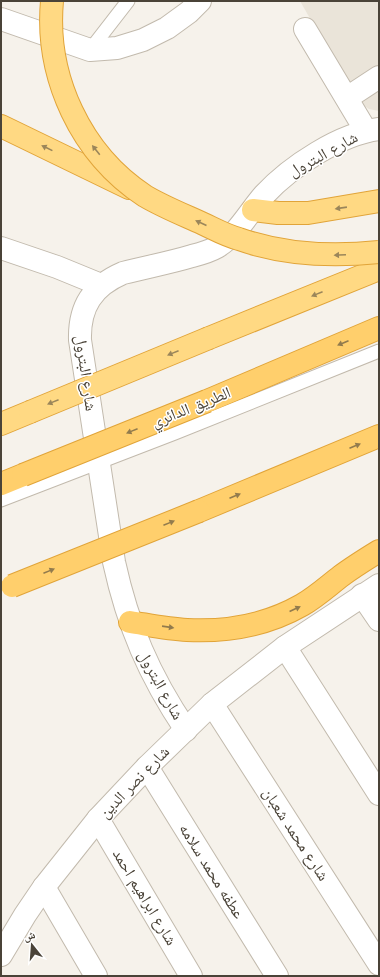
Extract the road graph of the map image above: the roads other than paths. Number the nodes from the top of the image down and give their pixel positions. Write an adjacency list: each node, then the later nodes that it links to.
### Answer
1 (52, 1): 11 (highway, one-way to 1, bridge)
2 (128, 1): 6 (lane)
3 (200, 1): 6 (street)
4 (1, 18): 6 (street)
5 (305, 29): 8 (street)
6 (90, 50)
7 (379, 77): 8 (street)
8 (347, 98): 10 (street)
9 (1, 126): 11 (highway, one-way to 9, bridge)
10 (373, 130): 13 (street, شارع البترول)
11 (145, 195): 15 (highway, one-way to 11, bridge)
12 (379, 201): 13 (highway, one-way to 13)
13 (252, 210): 17 (street, شارع البترول)
14 (1, 248): 17 (street)
15 (379, 252)
16 (379, 269): 20 (highway, one-way to 20, bridge)
17 (101, 285): 28 (street, شارع البترول)
18 (379, 328): 22 (highway, الطريق الدائري, one-way to 22, bridge)
19 (379, 351): 23 (lane)
20 (1, 424)
21 (379, 436): 25 (highway, one-way to 21, bridge)
22 (1, 484)
23 (1, 500)
24 (379, 550): 28 (highway, one-way to 24)
25 (1, 590)
26 (371, 590): 27 (street); 29 (street, شارع نصر الدين)
27 (379, 620)
28 (130, 622): 31 (street, شارع البترول)
29 (285, 647): 30 (street, شارع نصر الدين); 33 (street)
30 (212, 704): 31 (street, شارع نصر الدين); 37 (street, شارع محمد شعبان)
31 (186, 730): 32 (street, شارع نصر الدين)
32 (147, 767): 34 (street, شارع نصر الدين); 40 (street, عطفه محمد سلامه)
33 (379, 794)
34 (98, 819): 35 (street, شارع نصر الدين); 39 (street, شارع ابراهيم احمد)
35 (44, 887): 36 (street, شارع نصر الدين); 38 (street)
36 (1, 955)
37 (379, 964)
38 (96, 976)
39 (192, 976)
40 (277, 976)

